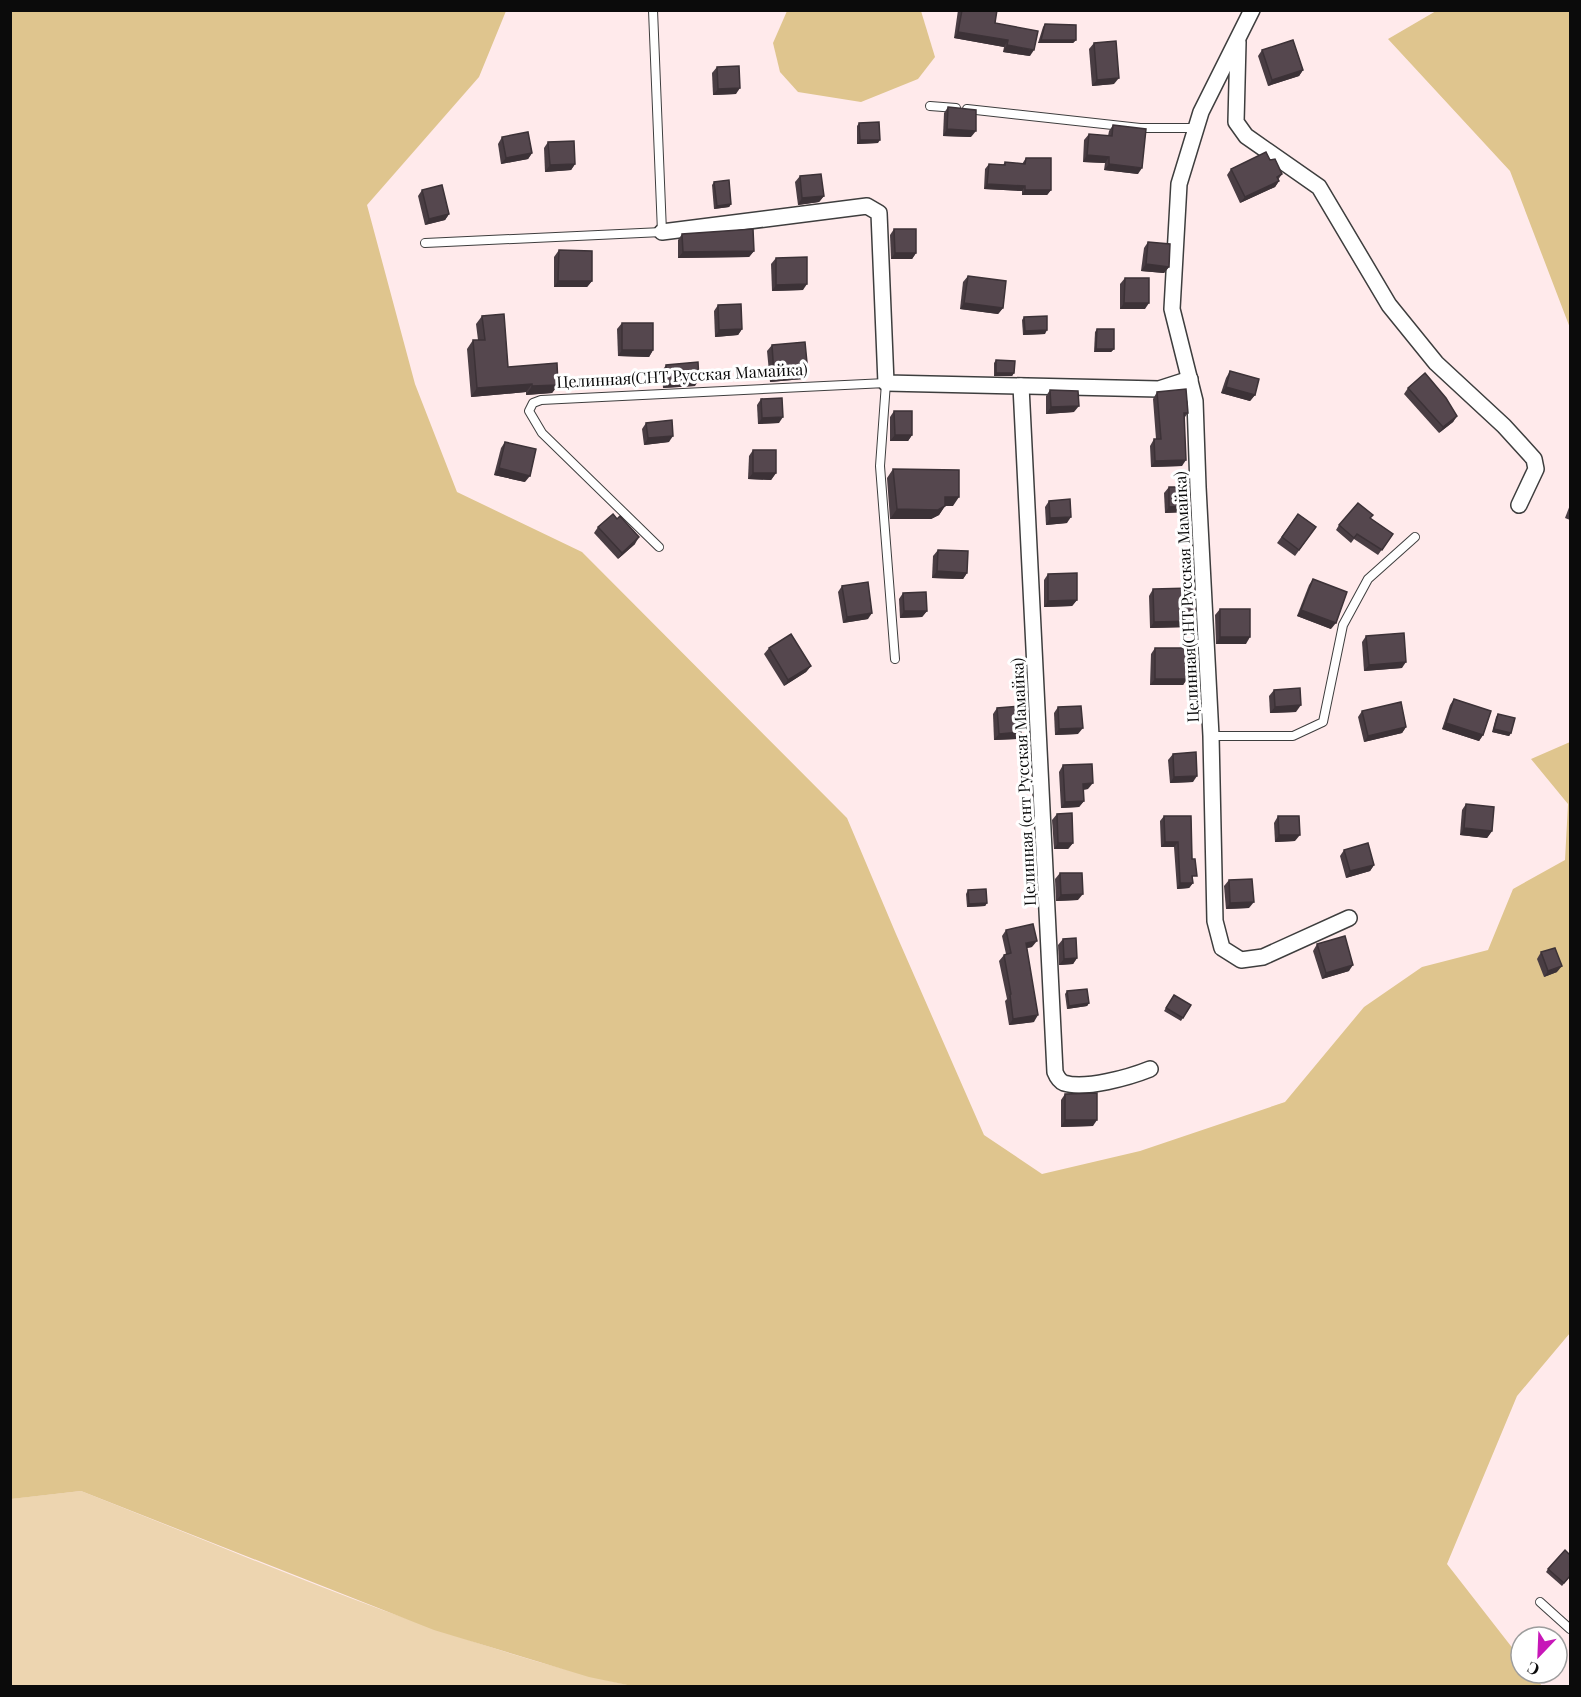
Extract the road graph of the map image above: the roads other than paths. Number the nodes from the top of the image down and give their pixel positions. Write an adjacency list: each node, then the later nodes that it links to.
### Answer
1 (653, 10): 6 (lane)
2 (1252, 10): 3 (street, Целинная(СНТ Русская Мамайка))
3 (1238, 39): 5 (street, Целинная(СНТ Русская Мамайка)); 11 (street)
4 (930, 106): 5 (lane)
5 (1196, 128): 8 (street, Целинная(СНТ Русская Мамайка))
6 (662, 232): 7 (lane); 9 (street)
7 (425, 243)
8 (1190, 379): 10 (street, Целинная(СНТ Русская Мамайка)); 15 (street, Целинная(СНТ Русская Мамайка))
9 (886, 383): 10 (street, Целинная(СНТ Русская Мамайка)); 13 (lane, Целинная(СНТ Русская Мамайка)); 14 (lane)
10 (1021, 386): 17 (street, Целинная (снт Русская Мамайка))
11 (1519, 505)
12 (1415, 537): 15 (lane, Целинная(СНТ Русская Мамайка))
13 (659, 547)
14 (895, 659)
15 (1211, 736): 16 (street)
16 (1349, 918)
17 (1150, 1069)
18 (1540, 1602): 19 (lane)
19 (1570, 1629)

